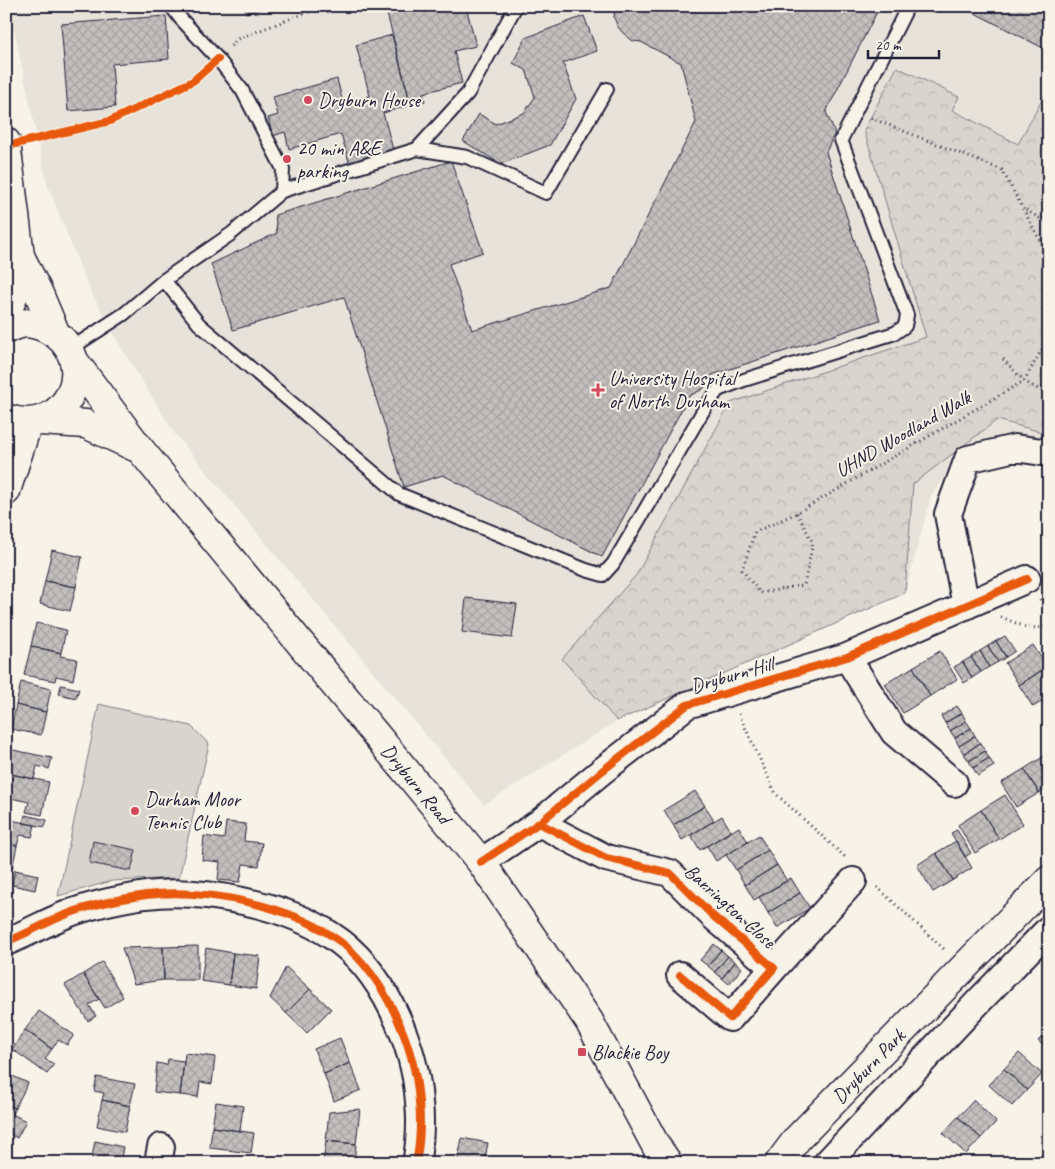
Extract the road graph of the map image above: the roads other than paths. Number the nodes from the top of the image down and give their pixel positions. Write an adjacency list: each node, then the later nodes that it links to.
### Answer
1 (171, 6): 7 (lane)
2 (516, 6): 6 (lane)
3 (908, 6): 9 (lane)
4 (607, 89): 6 (lane)
5 (6, 142): 8 (main road)
6 (416, 149): 7 (lane)
7 (282, 191): 9 (lane)
8 (20, 256): 10 (main road); 12 (main road)
9 (164, 280): 12 (lane)
10 (6, 316)
11 (6, 329): 12 (main road)
12 (66, 348): 13 (main road); 14 (main road, Dryburn Road)
13 (25, 421): 14 (main road, Dryburn Road); 16 (main road)
14 (139, 448): 22 (main road, Dryburn Road)
15 (1049, 453): 18 (street)
16 (6, 491)
17 (1027, 580): 18 (street, Dryburn Hill)
18 (968, 605): 19 (street, Dryburn Hill)
19 (847, 658): 20 (street); 21 (street, Dryburn Hill)
20 (954, 783)
21 (540, 824): 22 (street, Dryburn Hill); 27 (street, Barrington Close)
22 (481, 862): 31 (main road, Dryburn Road)
23 (857, 874): 27 (street, Barrington Close)
24 (1049, 880): 28 (main road, Dryburn Park)
25 (1049, 929): 30 (street, Dryburn Park)
26 (6, 942): 33 (street)
27 (774, 968): 29 (street, Barrington Close)
28 (959, 972): 30 (street); 32 (main road, Dryburn Park)
29 (680, 976)
30 (980, 1000): 34 (street, Dryburn Park)
31 (662, 1157)
32 (784, 1161)
33 (416, 1163)
34 (827, 1163)

